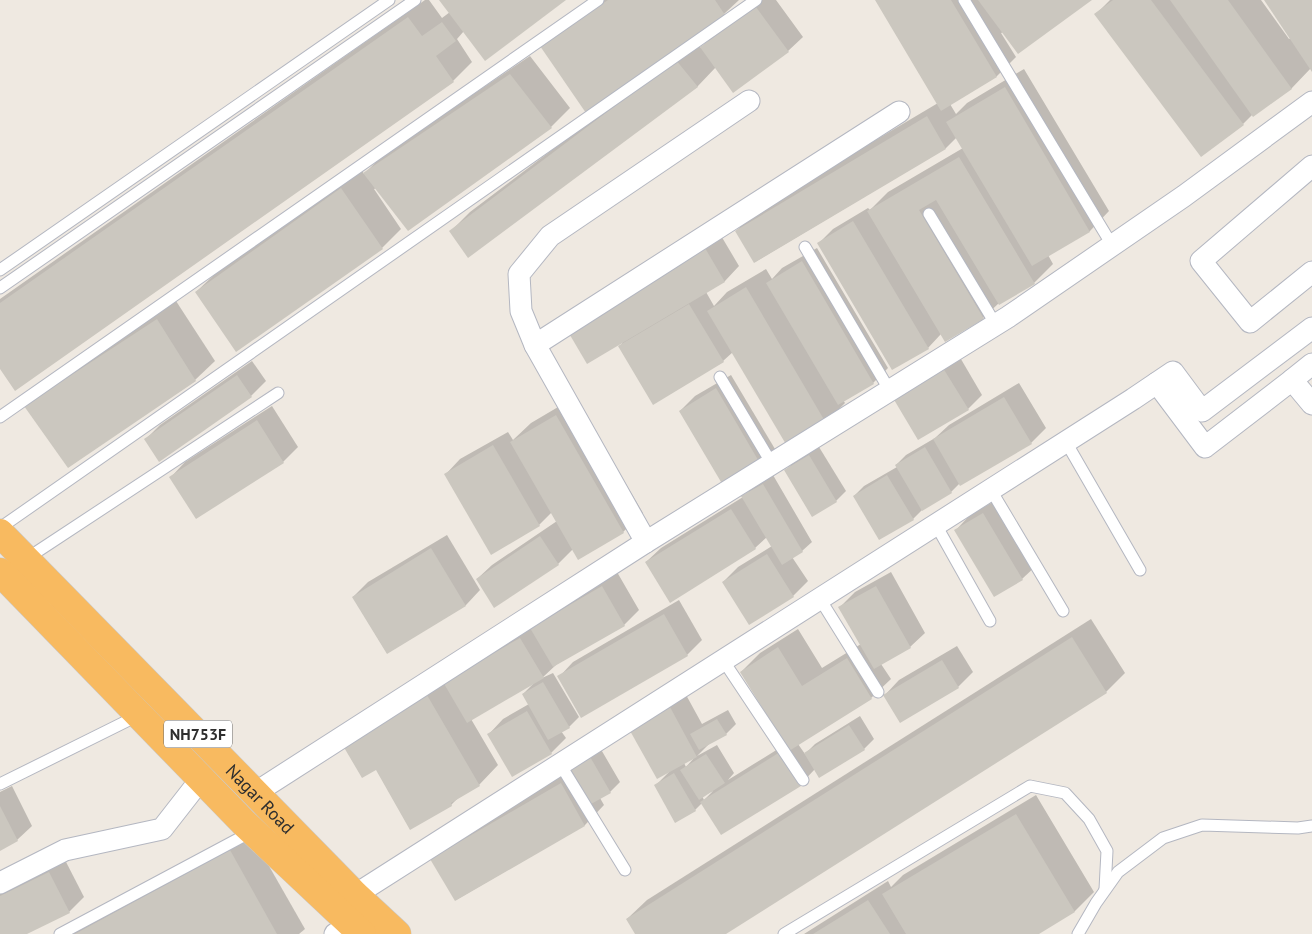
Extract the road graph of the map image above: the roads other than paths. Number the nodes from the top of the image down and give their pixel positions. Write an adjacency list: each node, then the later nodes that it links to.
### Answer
1 (389, 0): 13 (lane)
2 (415, 0): 15 (lane)
3 (598, 0): 26 (lane)
4 (756, 0): 31 (lane)
5 (964, 0): 11 (lane)
6 (749, 102): 18 (street)
7 (1312, 102): 11 (street)
8 (900, 112): 18 (street)
9 (1312, 166): 14 (street)
10 (929, 214): 16 (lane)
11 (1112, 245): 16 (street)
12 (805, 247): 23 (lane)
13 (0, 270)
14 (1312, 272)
15 (0, 288)
16 (996, 325): 23 (street)
17 (1312, 328): 22 (street)
18 (536, 345): 33 (street)
19 (1312, 364): 21 (street)
20 (720, 377): 28 (lane)
21 (1292, 380): 22 (street); 25 (street)
22 (1157, 383): 27 (street)
23 (890, 391): 28 (street)
24 (278, 393): 34 (lane)
25 (1312, 404)
26 (0, 417)
27 (1066, 442): 29 (street); 35 (lane)
28 (772, 464): 33 (street)
29 (991, 490): 30 (street); 38 (lane)
30 (936, 525): 37 (street); 39 (lane)
31 (0, 528)
32 (0, 533): 34 (highway, Nagar Road / NH753F)
33 (646, 542): 47 (street)
34 (26, 559): 47 (highway, Nagar Road / NH753F)
35 (1140, 570)
36 (0, 572): 42 (highway, Nagar Road / NH753F)
37 (820, 599): 40 (street); 41 (lane)
38 (1063, 611)
39 (990, 621)
40 (723, 660): 43 (street); 45 (lane)
41 (878, 692)
42 (139, 715): 44 (highway, Nagar Road / NH753F); 46 (lane)
43 (560, 764): 50 (lane); 53 (street)
44 (201, 778): 49 (highway, Nagar Road / NH753F); 51 (street)
45 (802, 780)
46 (0, 784)
47 (256, 793): 53 (highway, Nagar Road / NH753F)
48 (1312, 826): 52 (lane)
49 (253, 832): 54 (highway, Nagar Road / NH753F); 55 (lane)
50 (625, 870)
51 (0, 883)
52 (1105, 890): 57 (lane); 58 (lane)
53 (355, 894): 56 (highway, Nagar Road / NH753F)
54 (350, 931)
55 (60, 934)
56 (397, 934)
57 (784, 934)
58 (1078, 934)

